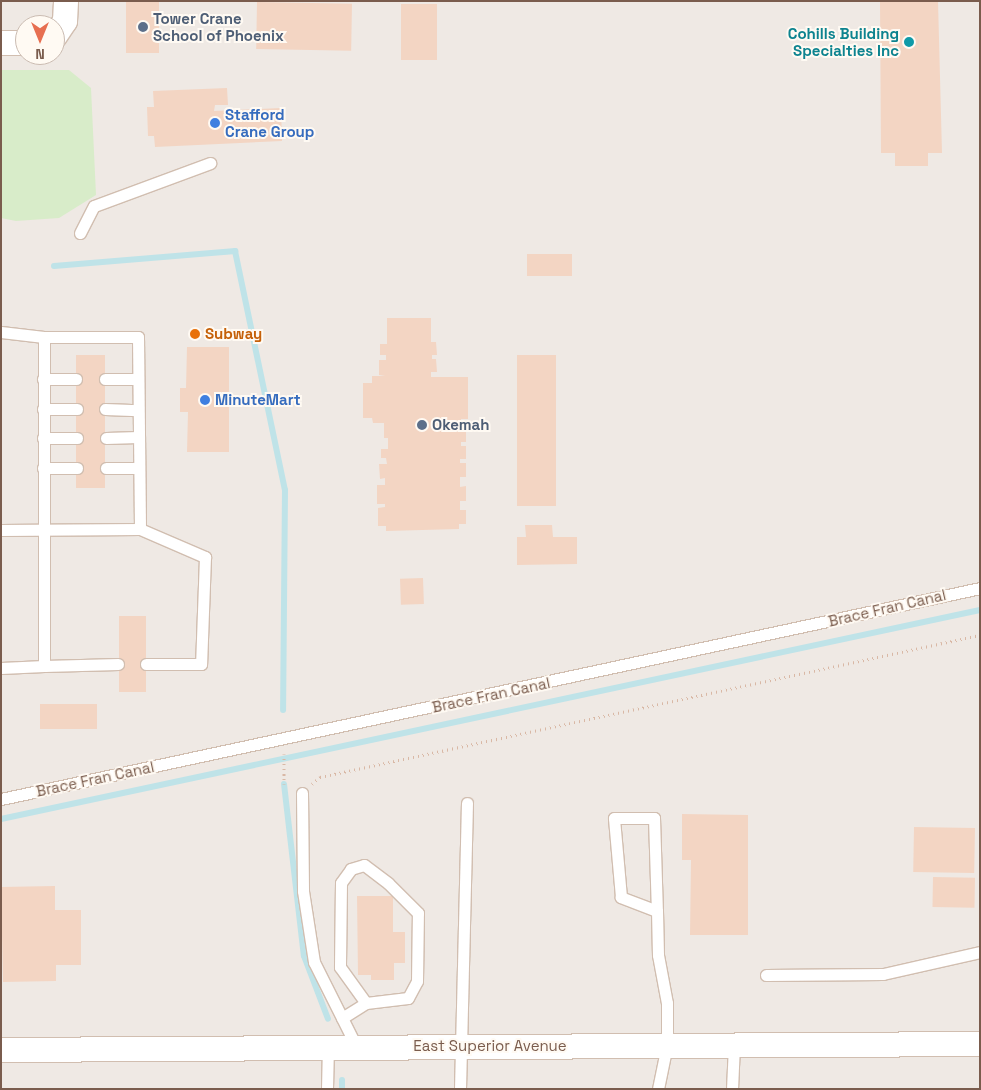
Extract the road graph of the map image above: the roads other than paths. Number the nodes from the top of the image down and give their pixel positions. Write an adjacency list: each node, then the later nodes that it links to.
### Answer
1 (66, 1): 2 (street)
2 (65, 21)
3 (1, 43): 4 (street)
4 (15, 43)
5 (210, 163): 6 (lane)
6 (80, 233)
7 (1, 332): 8 (lane)
8 (44, 337): 9 (lane); 12 (lane)
9 (43, 379): 10 (lane); 13 (lane)
10 (76, 379)
11 (105, 379): 12 (lane)
12 (138, 379): 16 (lane)
13 (43, 409): 14 (lane); 18 (lane)
14 (77, 409)
15 (105, 409): 16 (lane)
16 (138, 410): 17 (lane)
17 (138, 437): 20 (lane); 24 (lane)
18 (43, 438): 19 (lane); 21 (lane)
19 (77, 438)
20 (106, 438)
21 (43, 468): 22 (lane); 27 (lane)
22 (77, 468)
23 (106, 468): 24 (lane)
24 (139, 468): 25 (lane)
25 (140, 529): 27 (lane); 30 (lane)
26 (1, 530): 27 (lane)
27 (43, 530): 31 (lane)
28 (980, 588): 34 (lane, Brace Fran Canal)
29 (118, 664): 31 (lane)
30 (146, 664)
31 (44, 666): 32 (lane)
32 (1, 668)
33 (302, 793): 40 (lane)
34 (1, 799)
35 (467, 803): 46 (lane)
36 (657, 911): 36 (lane); 42 (lane)
37 (980, 952): 38 (lane)
38 (766, 974)
39 (366, 1003): 39 (lane); 40 (lane)
40 (342, 1018): 45 (lane)
41 (980, 1044): 43 (street, East Superior Avenue)
42 (667, 1045): 43 (street, East Superior Avenue); 46 (street, East Superior Avenue); 50 (lane)
43 (734, 1045): 51 (lane)
44 (328, 1046): 45 (street, East Superior Avenue); 47 (street, East Superior Avenue); 48 (lane)
45 (356, 1046): 46 (street, East Superior Avenue)
46 (459, 1046): 49 (lane)
47 (1, 1050)
48 (327, 1089)
49 (460, 1089)
50 (658, 1089)
51 (732, 1089)

